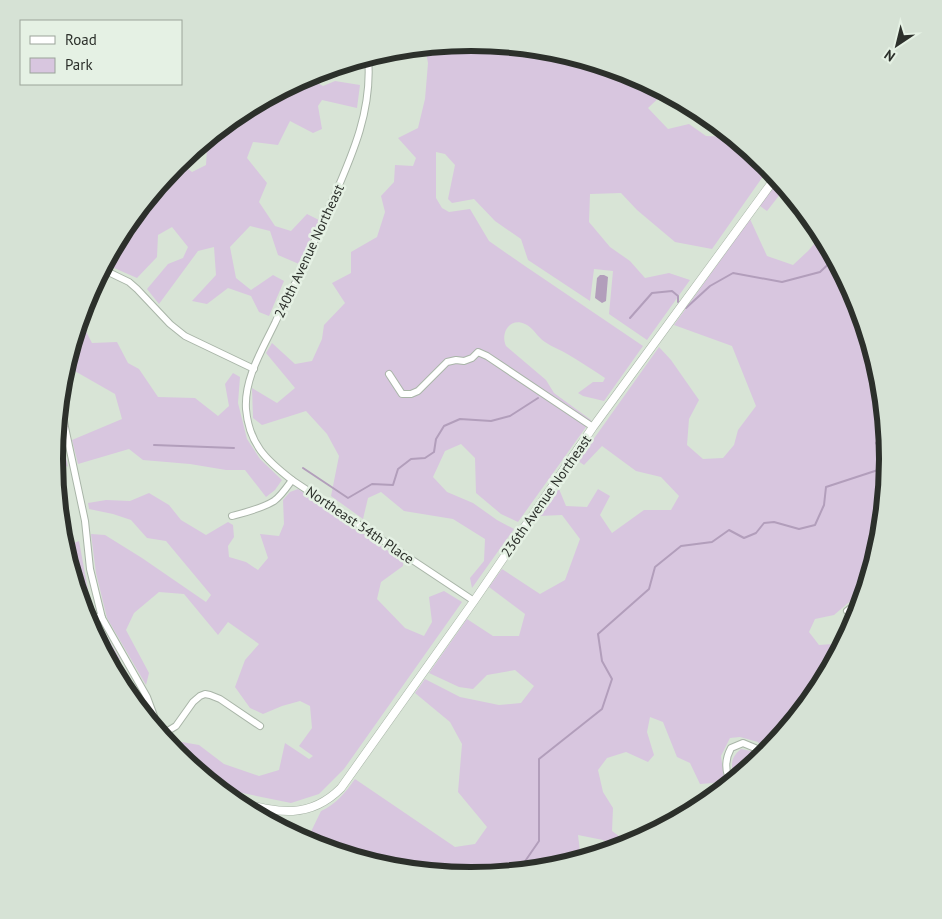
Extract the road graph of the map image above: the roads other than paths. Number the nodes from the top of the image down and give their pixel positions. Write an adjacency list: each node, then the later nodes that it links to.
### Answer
1 (369, 64): 4 (street, 240th Avenue Northeast)
2 (772, 183): 7 (street, 236th Avenue Northeast)
3 (108, 272): 4 (street)
4 (254, 369): 8 (street, 240th Avenue Northeast)
5 (389, 374): 7 (street)
6 (65, 425): 15 (street)
7 (593, 427): 11 (street, 236th Avenue Northeast)
8 (254, 442): 9 (street, Northeast 54th Place)
9 (292, 480): 10 (street); 11 (street, Northeast 54th Place)
10 (232, 516)
11 (474, 600): 21 (street, 236th Avenue Northeast)
12 (851, 608): 13 (street)
13 (847, 611)
14 (94, 616): 15 (street)
15 (102, 618): 16 (street)
16 (154, 717)
17 (260, 726): 18 (street)
18 (166, 731)
19 (757, 751): 20 (street)
20 (728, 776)
21 (255, 806)

